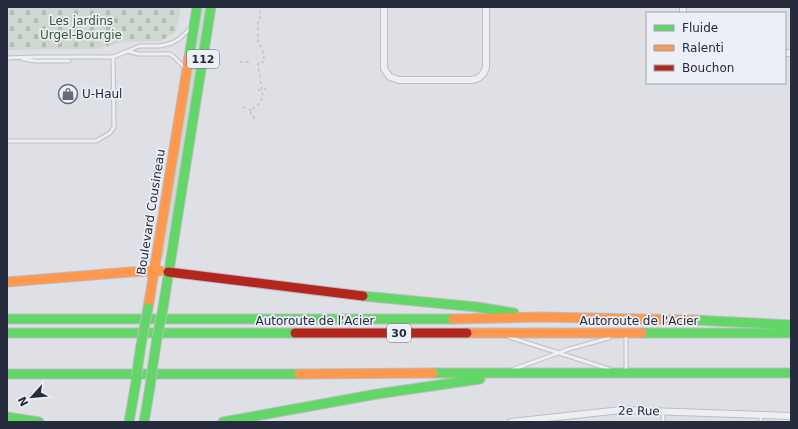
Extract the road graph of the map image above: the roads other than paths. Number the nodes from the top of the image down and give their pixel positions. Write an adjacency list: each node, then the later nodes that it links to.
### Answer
1 (197, 7): 5 (main road, Boulevard Cousineau / 112)
2 (211, 7): 14 (main road, 112)
3 (384, 7): 4 (street)
4 (486, 7)
5 (194, 26): 6 (lane); 11 (main road, Boulevard Cousineau / 112)
6 (128, 51): 7 (lane); 11 (lane)
7 (113, 56): 9 (lane); 12 (lane)
8 (7, 58): 9 (lane)
9 (19, 58): 10 (lane)
10 (68, 61)
11 (187, 71): 13 (main road, Boulevard Cousineau / 112)
12 (7, 141)
13 (154, 271): 14 (main road); 15 (main road); 37 (main road, Boulevard Cousineau / 112, bridge)
14 (168, 272): 16 (main road); 38 (main road, 112, bridge)
15 (7, 282)
16 (540, 317): 17 (main road); 18 (main road)
17 (7, 318)
18 (791, 325)
19 (7, 333): 20 (main road, Autoroute de l'Acier / 30)
20 (494, 333): 21 (main road, Autoroute de l'Acier / 30); 23 (lane)
21 (626, 333): 22 (main road, Autoroute de l'Acier / 30); 23 (lane); 26 (lane)
22 (791, 333)
23 (559, 353): 24 (lane); 26 (lane)
24 (500, 373): 25 (main road); 28 (main road); 29 (lane)
25 (522, 373): 26 (main road); 39 (main road)
26 (626, 373): 27 (main road)
27 (791, 373)
28 (7, 374)
29 (489, 377)
30 (663, 411): 31 (street, 2e Rue); 34 (street, 2e Rue); 41 (lane)
31 (762, 415): 32 (street, 2e Rue); 42 (lane)
32 (791, 416)
33 (7, 417): 36 (main road)
34 (542, 420): 35 (street, 2e Rue)
35 (527, 421): 40 (street, 2e Rue)
36 (39, 422)
37 (129, 422)
38 (144, 422)
39 (223, 422)
40 (511, 422)
41 (663, 422)
42 (761, 422)

